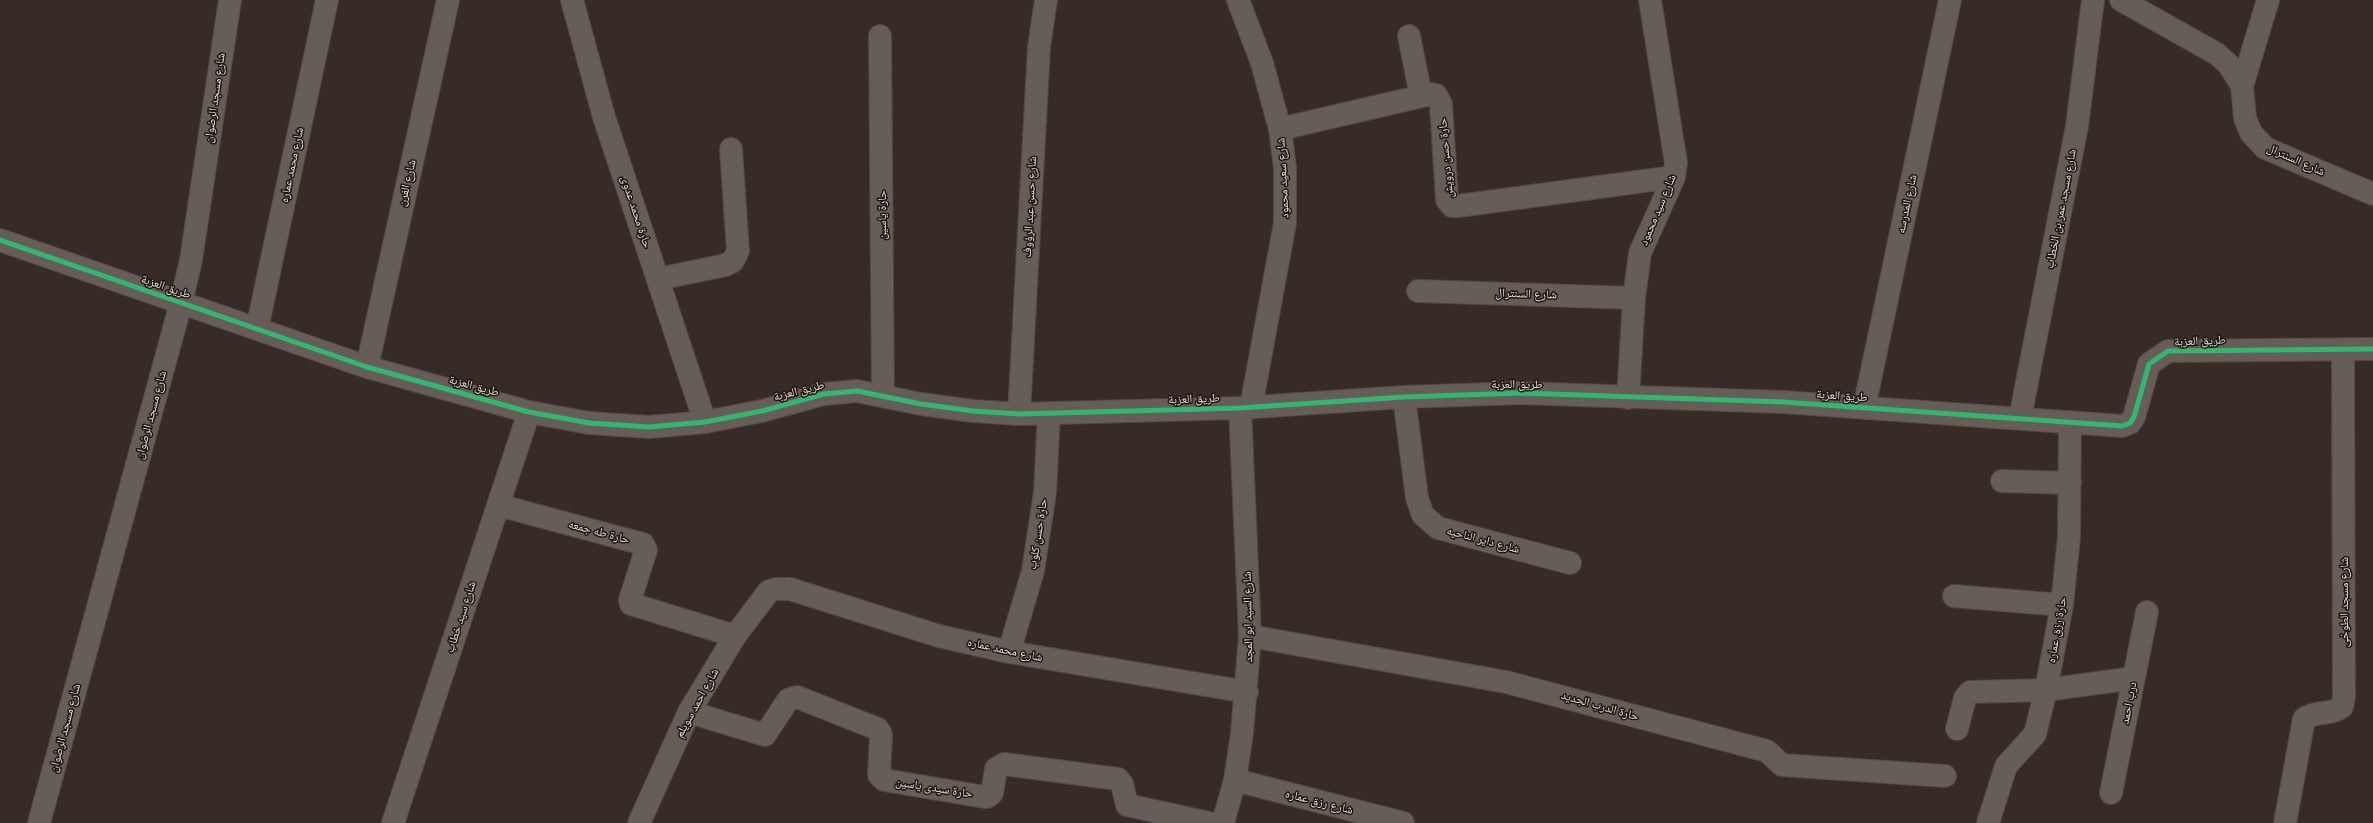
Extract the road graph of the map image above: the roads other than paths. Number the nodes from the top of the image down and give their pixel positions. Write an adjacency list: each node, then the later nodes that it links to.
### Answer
1 (230, 0): 24 (street, شارع مسجد الرضوان)
2 (327, 0): 25 (street, شارع محمد عماره)
3 (448, 0): 28 (street, شارع الفرن)
4 (572, 0): 21 (street, حارة محمد عدوى)
5 (1046, 0): 36 (street, شارع حسن عبد الرؤوف)
6 (1238, 0): 16 (street, شارع سعيد محمود)
7 (1650, 0): 18 (street, شارع سيد محمود)
8 (1950, 0): 33 (street, شارع المدرسه)
9 (2093, 0): 37 (street, شارع مسجد عمر بن الخطاب)
10 (2268, 0): 14 (street)
11 (2129, 2): 14 (street, شارع السنترال)
12 (880, 36): 29 (street, حارة ياسين)
13 (1409, 36): 15 (street)
14 (2242, 86): 19 (street, شارع السنترال)
15 (1421, 96): 16 (street, حارة حسن درويش); 18 (street, حارة حسن درويش)
16 (1280, 129): 32 (street, شارع سعيد محمود)
17 (731, 149): 21 (street)
18 (1674, 177): 23 (street, شارع سيد محمود)
19 (2373, 194)
20 (0, 240): 24 (street, طريق العزبة)
21 (658, 279): 38 (street, حارة محمد عدوى)
22 (1418, 290): 23 (street, شارع السنترال)
23 (1634, 298): 31 (street, شارع سيد محمود)
24 (181, 303): 25 (street, طريق العزبة); 59 (street, شارع مسجد الرضوان)
25 (257, 329): 28 (street, طريق العزبة)
26 (2373, 348): 27 (street, طريق العزبة)
27 (2343, 350): 39 (street, طريق العزبة); 66 (street, شارع مسجد الطوخى)
28 (367, 367): 34 (street, طريق العزبة)
29 (883, 395): 36 (street, طريق العزبة); 38 (street, طريق العزبة)
30 (1404, 397): 31 (street, طريق العزبة); 32 (street, طريق العزبة); 43 (street, شارع داير الناحيه)
31 (1628, 398): 33 (street, طريق العزبة)
32 (1246, 408): 35 (street, طريق العزبة); 49 (street, شارع السيد ابو المجد)
33 (1864, 408): 37 (street, طريق العزبة)
34 (529, 412): 38 (street, طريق العزبة); 42 (street, شارع سيد خطاب)
35 (1050, 413): 36 (street, طريق العزبة); 50 (street, حارة حسن كلوب)
36 (1019, 414)
37 (2020, 418): 39 (street, طريق العزبة)
38 (705, 422)
39 (2070, 422): 41 (street, حارة رزق عماره)
40 (2002, 481): 41 (street)
41 (2070, 483): 46 (street, حارة رزق عماره)
42 (498, 505): 48 (street, حارة طه جمعه); 60 (street, شارع سيد خطاب)
43 (1570, 563)
44 (769, 592): 48 (street, شارع احمد سويلم); 50 (street, شارع محمد عماره)
45 (1954, 596): 46 (street)
46 (2062, 605): 52 (street, حارة رزق عماره)
47 (2147, 612): 51 (street, درب احمد)
48 (735, 636): 54 (street, شارع احمد سويلم)
49 (1250, 636): 53 (street, شارع السيد ابو المجد); 56 (street, حارة الدرب الجديد)
50 (1009, 652): 53 (street, شارع محمد عماره)
51 (2134, 678): 52 (street); 58 (street, درب احمد)
52 (2046, 690): 55 (street); 65 (street, حارة رزق عماره)
53 (1247, 692): 57 (street, شارع السيد ابو المجد)
54 (689, 712): 61 (street, شارع احمد سويلم); 62 (street, حارة سيدى ياسين)
55 (1957, 729)
56 (1945, 776)
57 (1235, 780): 63 (street, شارع السيد ابو المجد); 64 (street, شارع رزق عماره)
58 (2112, 793)
59 (39, 823)
60 (394, 823)
61 (639, 823)
62 (1208, 823)
63 (1224, 823)
64 (1403, 823)
65 (1988, 823)
66 (2285, 823)

